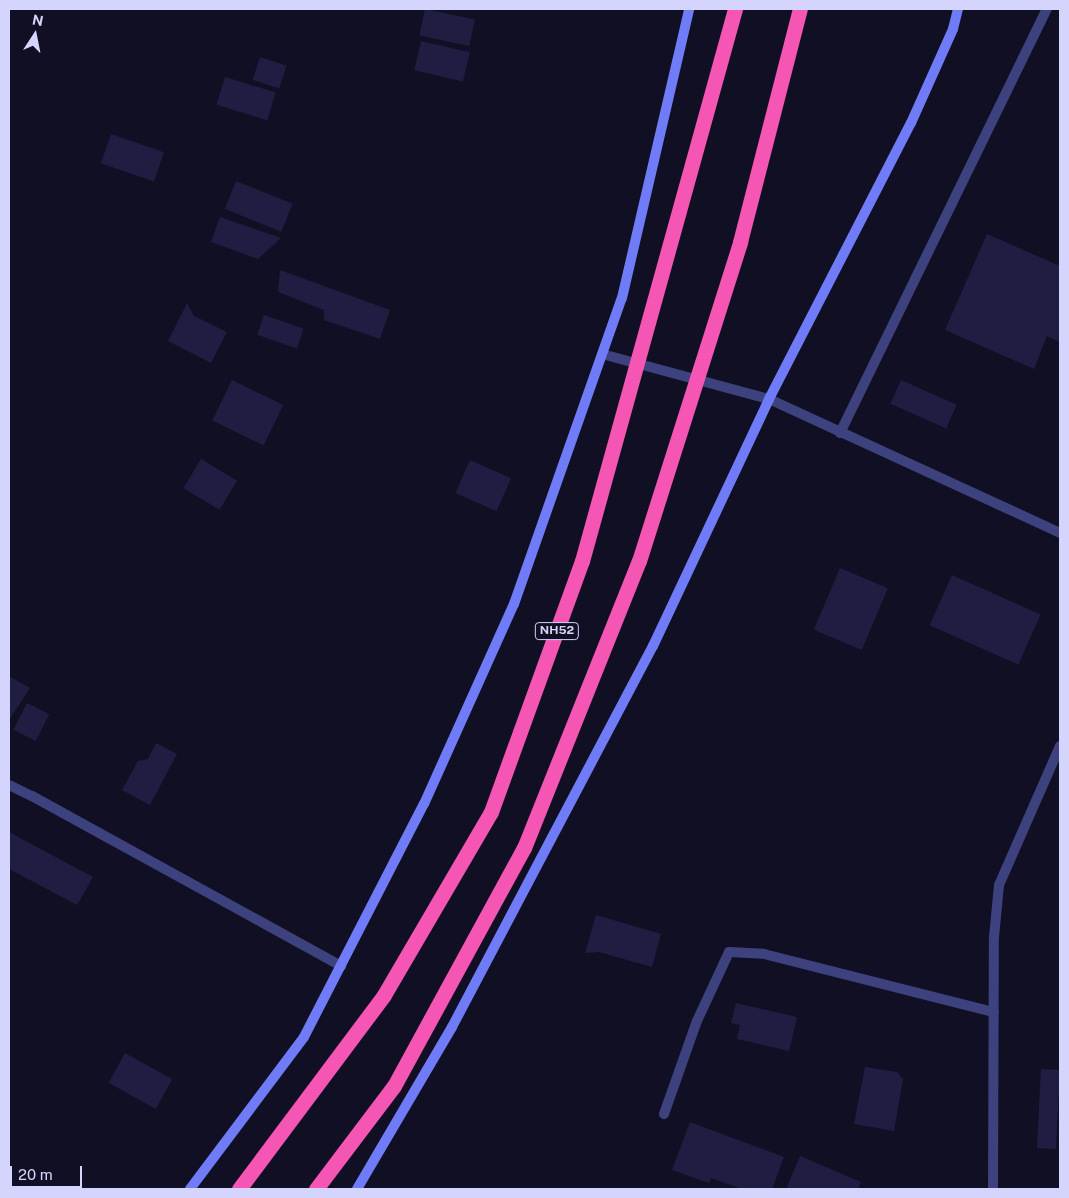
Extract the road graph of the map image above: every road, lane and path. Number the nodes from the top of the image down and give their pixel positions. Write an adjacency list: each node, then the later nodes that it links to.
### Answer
1 (689, 9): 6 (street)
2 (735, 9): 16 (highway, NH52, bridge)
3 (800, 9): 17 (highway, bridge)
4 (958, 9): 7 (street)
5 (1047, 9): 8 (street)
6 (602, 354): 7 (street); 12 (street)
7 (769, 399): 8 (street); 18 (street)
8 (840, 433): 9 (street)
9 (1060, 533)
10 (1060, 746): 13 (street)
11 (9, 785): 12 (street)
12 (341, 966): 15 (street)
13 (994, 1012): 14 (street); 19 (street)
14 (664, 1114)
15 (190, 1189)
16 (239, 1189)
17 (316, 1189)
18 (357, 1189)
19 (993, 1189)

